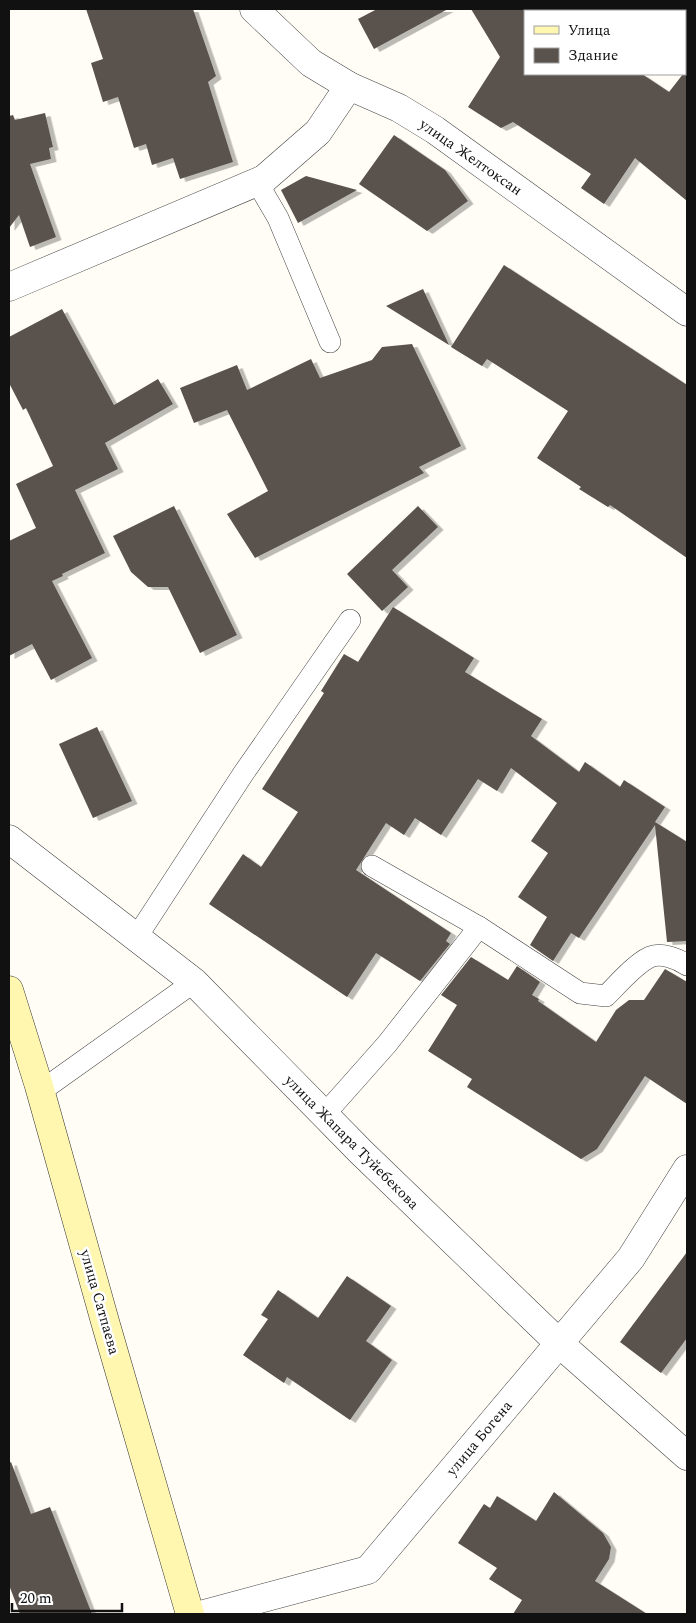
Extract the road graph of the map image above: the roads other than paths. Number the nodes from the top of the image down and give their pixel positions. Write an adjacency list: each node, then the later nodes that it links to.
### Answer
1 (254, 9): 2 (street, улица Желтоксан)
2 (349, 86): 3 (street); 5 (street, улица Желтоксан)
3 (257, 182): 4 (street); 6 (lane)
4 (9, 287)
5 (687, 312)
6 (330, 342)
7 (350, 620): 11 (lane)
8 (9, 839): 11 (street, улица Жапара Туйебекова)
9 (372, 866): 10 (lane)
10 (479, 927): 12 (lane); 17 (lane)
11 (136, 938): 13 (street, улица Жапара Туйебекова)
12 (687, 965)
13 (194, 982): 16 (lane); 17 (street, улица Жапара Туйебекова)
14 (9, 990): 15 (street, улица Сатпаева)
15 (13, 1036): 16 (street, улица Сатпаева)
16 (41, 1091): 21 (street, улица Сатпаева)
17 (324, 1114): 19 (street, улица Жапара Туйебекова)
18 (687, 1169): 19 (street, улица Богена)
19 (560, 1344): 20 (street, улица Жапара Туйебекова); 22 (street, улица Богена)
20 (687, 1456)
21 (190, 1614)
22 (204, 1614)

